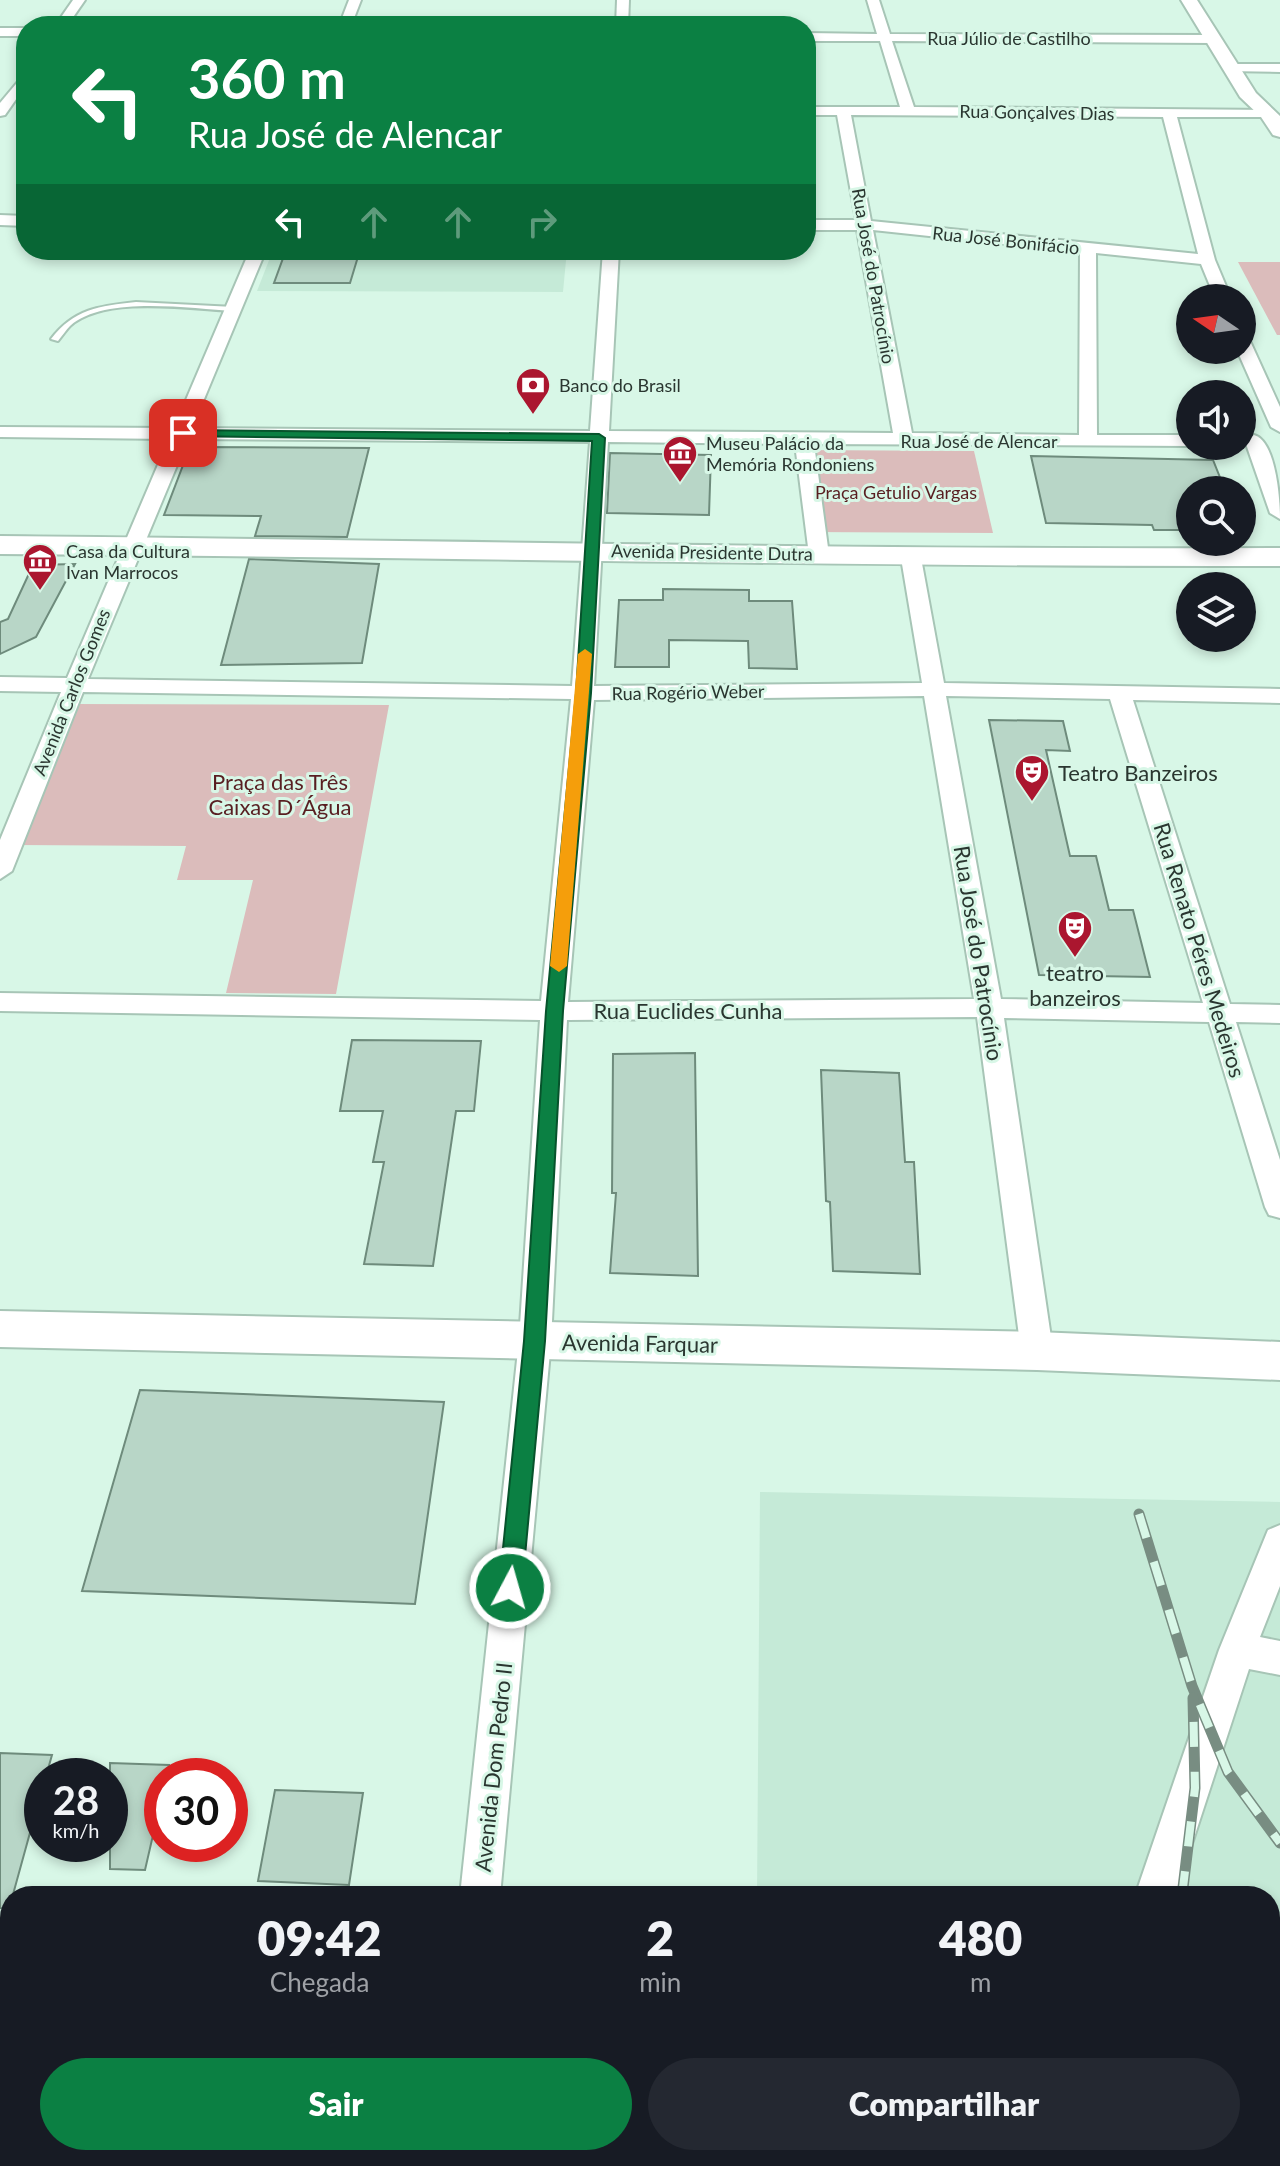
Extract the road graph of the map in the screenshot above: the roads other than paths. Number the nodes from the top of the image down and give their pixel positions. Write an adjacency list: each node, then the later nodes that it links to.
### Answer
1 (873, 0): 4 (street)
2 (1189, 0): 5 (street)
3 (816, 37): 4 (street, Rua Júlio de Castilho)
4 (886, 37): 5 (street, Rua Júlio de Castilho); 13 (street)
5 (1212, 39): 6 (street)
6 (1231, 68): 7 (street); 9 (street)
7 (1280, 68)
8 (16, 89): 10 (street)
9 (1274, 108): 14 (street, Rua Gonçalves Dias); 15 (street)
10 (1, 109)
11 (816, 111): 12 (street, Rua Gonçalves Dias)
12 (843, 111): 13 (street, Rua Gonçalves Dias); 17 (street, Rua José do Patrocínio)
13 (908, 111): 14 (street, Rua Gonçalves Dias)
14 (1169, 113): 21 (street)
15 (1280, 131)
16 (816, 225): 17 (street, Rua José Bonifácio)
17 (865, 225): 18 (street, Rua José Bonifácio); 31 (street, Rua José do Patrocínio)
18 (1088, 249): 21 (street, Rua José Bonifácio); 35 (street)
19 (254, 260): 23 (street, Avenida Carlos Gomes)
20 (610, 260): 29 (street, Avenida Dom Pedro II)
21 (1207, 260): 22 (street)
22 (1217, 284)
23 (234, 309): 24 (lane); 28 (street, Avenida Carlos Gomes)
24 (55, 339)
25 (1252, 364): 26 (street)
26 (1280, 427)
27 (0, 432): 28 (street, Rua José de Alencar)
28 (183, 433): 29 (street, Rua José de Alencar); 39 (street, Avenida Carlos Gomes)
29 (599, 438): 30 (street, Rua José de Alencar); 43 (street, Avenida Dom Pedro II)
30 (804, 441): 31 (street, Rua José de Alencar); 45 (street)
31 (904, 441): 35 (street, Rua José de Alencar)
32 (1176, 441): 35 (street, Rua José de Alencar)
33 (1256, 441): 34 (street)
34 (1280, 441)
35 (1088, 442)
36 (1256, 459): 37 (street)
37 (1280, 513)
38 (0, 523): 39 (street, Avenida Presidente Dutra)
39 (138, 536): 43 (street, Avenida Presidente Dutra); 44 (street, Avenida Presidente Dutra); 49 (street, Avenida Carlos Gomes)
40 (1176, 539): 45 (street, Avenida Presidente Dutra)
41 (1256, 540): 42 (street)
42 (1280, 540)
43 (592, 541): 45 (street, Avenida Presidente Dutra); 51 (street, Avenida Dom Pedro II)
44 (0, 545)
45 (818, 546): 47 (street, Avenida Presidente Dutra)
46 (1280, 557): 47 (street, Avenida Presidente Dutra)
47 (911, 558): 50 (street, Rua José do Patrocínio)
48 (0, 684): 49 (street, Rua Rogério Weber)
49 (72, 685): 51 (street, Rua Rogério Weber); 54 (street, Avenida Carlos Gomes)
50 (936, 689): 51 (street, Rua Rogério Weber); 52 (street, Rua Rogério Weber); 56 (street, Rua José do Patrocínio)
51 (583, 693): 57 (street, Avenida Dom Pedro II)
52 (1120, 694): 53 (street, Rua Rogério Weber); 58 (street, Rua Renato Péres Medeiros)
53 (1280, 696)
54 (0, 871)
55 (0, 1002): 57 (street, Rua Euclides Cunha)
56 (989, 1008): 57 (street, Rua Euclides Cunha); 58 (street, Rua Euclides Cunha); 63 (street, Rua José do Patrocínio)
57 (554, 1011): 62 (street, Avenida Dom Pedro II)
58 (1219, 1012): 59 (street, Rua Euclides Cunha); 60 (street, Rua Renato Péres Medeiros)
59 (1280, 1014)
60 (1280, 1207)
61 (0, 1329): 62 (street, Avenida Farquar)
62 (535, 1341): 63 (street, Avenida Farquar); 68 (street, Avenida Dom Pedro II)
63 (1037, 1351): 64 (street, Avenida Farquar)
64 (1280, 1361)
65 (1280, 1541): 66 (street)
66 (1237, 1650): 67 (street); 69 (street)
67 (1280, 1658)
68 (481, 1886)
69 (1158, 1886)

